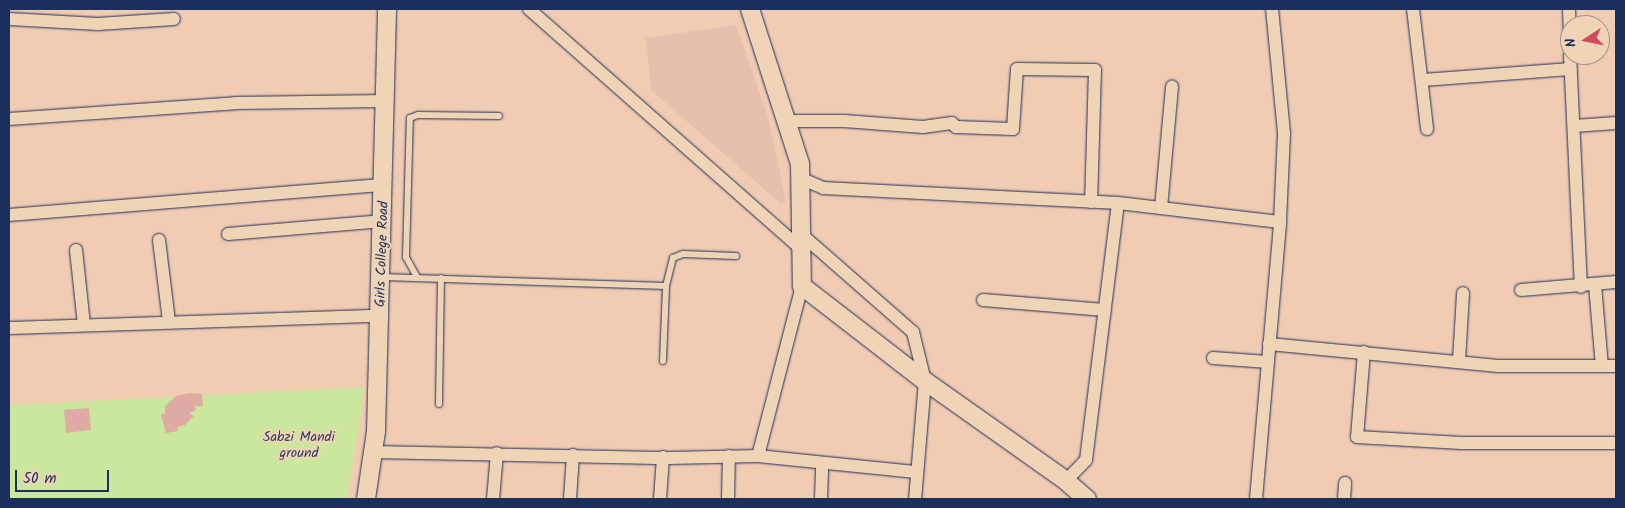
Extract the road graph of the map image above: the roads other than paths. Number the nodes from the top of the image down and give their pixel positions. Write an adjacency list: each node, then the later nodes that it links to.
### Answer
1 (387, 9): 12 (street, Girls College Road)
2 (529, 9): 29 (street)
3 (750, 9): 15 (street)
4 (1272, 9): 26 (street)
5 (1417, 9): 10 (street)
6 (9, 19): 7 (street)
7 (174, 19)
8 (1571, 65): 9 (street)
9 (1571, 69): 10 (street); 17 (street)
10 (1423, 80): 18 (street)
11 (1172, 86): 23 (street)
12 (386, 101): 14 (street); 20 (street, Girls College Road)
13 (498, 116): 33 (lane)
14 (9, 119)
15 (787, 121): 19 (street); 21 (street)
16 (1616, 123): 17 (street)
17 (1574, 126): 39 (street)
18 (1427, 129)
19 (800, 178): 21 (street); 29 (street)
20 (384, 185): 24 (street); 25 (street, Girls College Road)
21 (1092, 202): 22 (street)
22 (1118, 203): 23 (street); 43 (street)
23 (1161, 208): 26 (street)
24 (9, 214)
25 (384, 221): 27 (street); 32 (street, Girls College Road)
26 (1280, 222): 48 (street)
27 (228, 234)
28 (159, 240): 45 (street)
29 (801, 241): 38 (street); 56 (street)
30 (76, 250): 46 (street)
31 (736, 256): 37 (lane)
32 (382, 277): 33 (lane); 44 (street, Girls College Road)
33 (416, 277): 34 (lane)
34 (441, 278): 37 (lane); 57 (lane)
35 (1616, 282): 36 (street)
36 (1595, 285): 39 (street); 54 (street)
37 (666, 286): 51 (lane)
38 (802, 286): 56 (street); 63 (street)
39 (1581, 287): 40 (street)
40 (1521, 290)
41 (1463, 293): 52 (street)
42 (982, 300): 43 (street)
43 (1105, 310): 67 (street)
44 (380, 316): 45 (street); 59 (street, Girls College Road)
45 (169, 322): 46 (street)
46 (84, 325): 47 (street)
47 (9, 328)
48 (1269, 344): 49 (street); 53 (street)
49 (1364, 352): 52 (street); 58 (street)
50 (1213, 358): 53 (street)
51 (663, 361)
52 (1459, 361): 54 (street)
53 (1268, 362): 77 (street)
54 (1602, 366): 55 (street)
55 (1616, 366)
56 (925, 381): 66 (street); 67 (street)
57 (439, 404)
58 (1616, 442)
59 (373, 452): 60 (street); 69 (street, Girls College Road)
60 (497, 453): 61 (street); 70 (street)
61 (573, 455): 64 (street); 71 (street)
62 (729, 456): 63 (street); 64 (street); 73 (street)
63 (758, 456): 65 (street)
64 (663, 457): 72 (street)
65 (822, 464): 66 (street); 74 (street)
66 (915, 472): 75 (street)
67 (1066, 480): 76 (street)
68 (1345, 483): 78 (street)
69 (366, 499)
70 (493, 499)
71 (570, 499)
72 (660, 499)
73 (728, 499)
74 (821, 499)
75 (915, 499)
76 (1087, 499)
77 (1256, 499)
78 (1344, 499)

